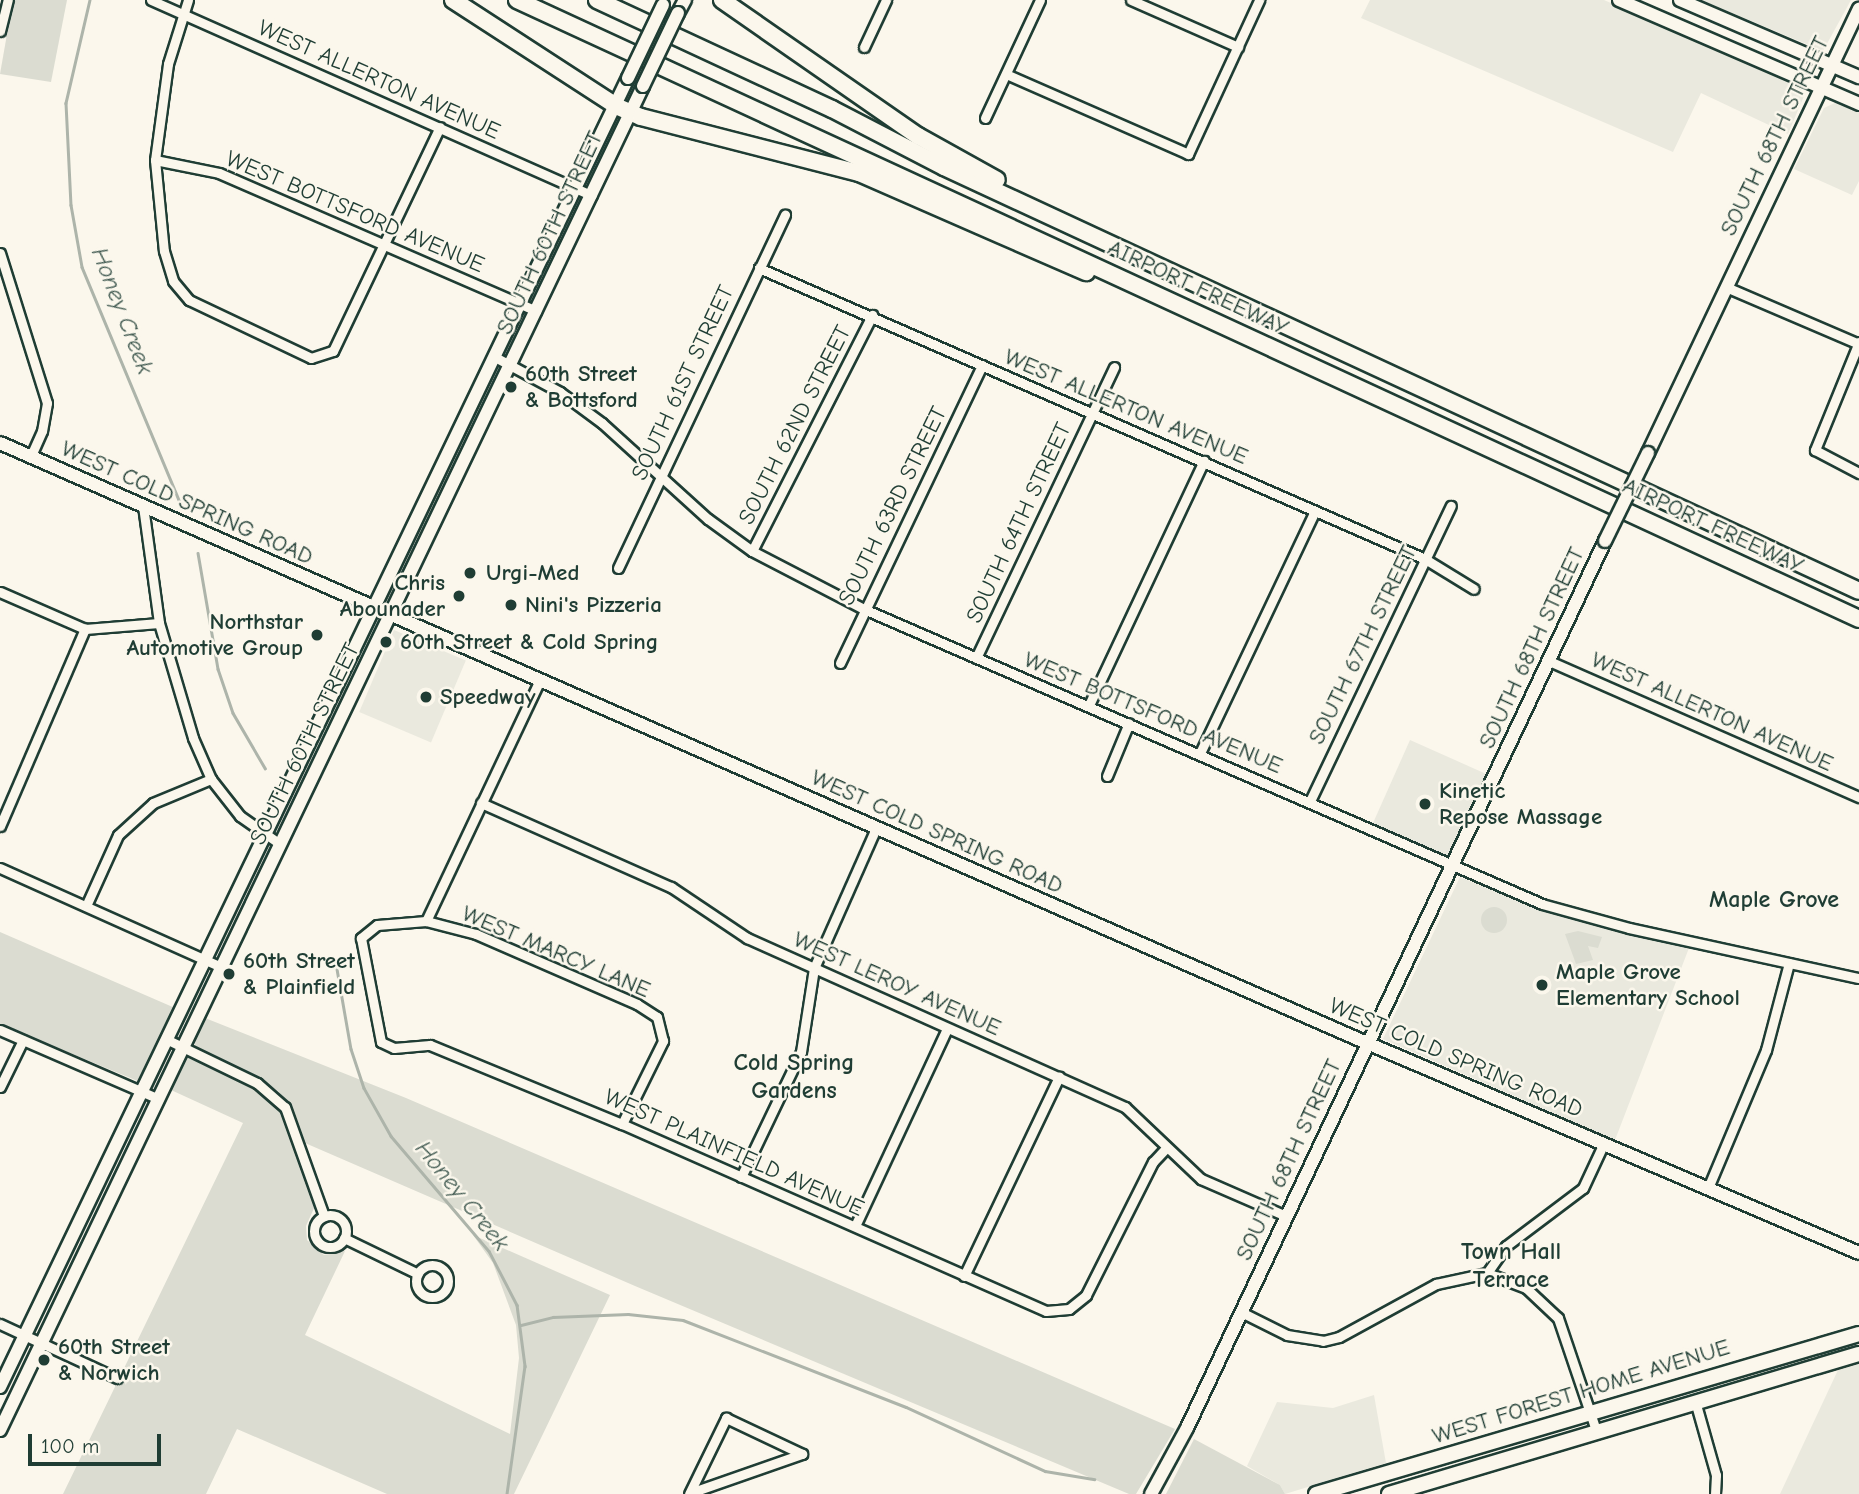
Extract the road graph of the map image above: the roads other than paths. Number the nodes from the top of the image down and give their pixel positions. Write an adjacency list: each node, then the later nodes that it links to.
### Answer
1 (8, 0): 18 (street)
2 (151, 0): 17 (street, WEST ALLERTON AVENUE)
3 (188, 0): 17 (street)
4 (453, 0): 26 (highway)
5 (517, 0): 38 (highway, AIRPORT FREEWAY)
6 (597, 0): 34 (highway, AIRPORT FREEWAY)
7 (685, 0): 26 (street, SOUTH 60TH STREET, bridge)
8 (722, 0): 34 (highway)
9 (886, 0): 19 (street)
10 (1040, 0): 22 (street)
11 (1131, 0): 20 (street)
12 (1259, 0): 20 (street)
13 (1619, 0): 24 (street)
14 (1680, 0): 21 (street)
15 (664, 2): 26 (street, SOUTH 60TH STREET, bridge)
16 (1859, 8): 21 (street, SOUTH 68TH STREET)
17 (183, 15): 28 (street, WEST ALLERTON AVENUE); 29 (street)
18 (0, 30)
19 (864, 47)
20 (1238, 47): 22 (street)
21 (1832, 66): 23 (street); 24 (street, SOUTH 68TH STREET)
22 (1006, 74): 27 (street)
23 (1859, 78)
24 (1822, 89): 25 (street); 37 (street, SOUTH 68TH STREET)
25 (1859, 104)
26 (623, 109): 30 (street, SOUTH 60TH STREET); 31 (street, SOUTH 60TH STREET); 38 (highway)
27 (985, 118)
28 (440, 127): 30 (street, WEST ALLERTON AVENUE); 33 (street)
29 (155, 160): 33 (street, WEST BOTTSFORD AVENUE); 33 (street)
30 (576, 188): 31 (street, WEST ALLERTON AVENUE); 39 (street, SOUTH 60TH STREET)
31 (592, 195): 40 (street, SOUTH 60TH STREET)
32 (785, 215): 36 (street, SOUTH 61ST STREET)
33 (383, 245): 39 (street, WEST BOTTSFORD AVENUE)
34 (1121, 248): 60 (highway, AIRPORT FREEWAY)
35 (0, 253): 49 (street)
36 (759, 268): 41 (street, WEST ALLERTON AVENUE); 52 (street, SOUTH 61ST STREET)
37 (1726, 287): 42 (street); 70 (street, SOUTH 68TH STREET, bridge)
38 (1155, 293): 65 (highway, AIRPORT FREEWAY)
39 (518, 304): 40 (street, WEST BOTTSFORD AVENUE); 43 (street, SOUTH 60TH STREET)
40 (536, 311): 44 (street, SOUTH 60TH STREET)
41 (872, 316): 45 (street, WEST ALLERTON AVENUE); 56 (street, SOUTH 62ND STREET)
42 (1859, 343): 51 (street)
43 (493, 356): 44 (street, WEST BOTTSFORD AVENUE); 62 (street, SOUTH 60TH STREET)
44 (512, 363): 52 (street, WEST BOTTSFORD AVENUE); 64 (street, SOUTH 60TH STREET)
45 (982, 365): 47 (street, WEST ALLERTON AVENUE); 63 (street, SOUTH 63RD STREET)
46 (1114, 367): 47 (street, SOUTH 64TH STREET)
47 (1092, 413): 50 (street, WEST ALLERTON AVENUE); 68 (street, SOUTH 64TH STREET)
48 (0, 443): 49 (street, WEST COLD SPRING ROAD)
49 (31, 456): 53 (street, WEST COLD SPRING ROAD)
50 (1204, 461): 55 (street, WEST ALLERTON AVENUE); 74 (street)
51 (1859, 473)
52 (660, 477): 56 (street, WEST BOTTSFORD AVENUE); 58 (street, SOUTH 61ST STREET)
53 (143, 506): 62 (street, WEST COLD SPRING ROAD); 66 (street)
54 (1451, 506): 57 (street, SOUTH 67TH STREET)
55 (1315, 511): 57 (street, WEST ALLERTON AVENUE); 76 (street)
56 (751, 551): 63 (street, WEST BOTTSFORD AVENUE)
57 (1425, 559): 59 (street, WEST ALLERTON AVENUE); 80 (street, SOUTH 67TH STREET)
58 (618, 568)
59 (1474, 589)
60 (1859, 591)
61 (0, 592): 67 (street)
62 (372, 608): 64 (street, WEST COLD SPRING ROAD); 69 (street, SOUTH 60TH STREET)
63 (864, 609): 68 (street, WEST BOTTSFORD AVENUE); 71 (street, SOUTH 63RD STREET)
64 (390, 615): 72 (street, WEST COLD SPRING ROAD); 73 (street, SOUTH 60TH STREET)
65 (1859, 619)
66 (159, 623): 67 (street); 78 (street)
67 (85, 629): 82 (street)
68 (976, 658): 74 (street, WEST BOTTSFORD AVENUE)
69 (348, 661): 73 (street); 84 (street, SOUTH 60TH STREET)
70 (1549, 661): 79 (street, WEST ALLERTON AVENUE); 86 (street, SOUTH 68TH STREET)
71 (840, 663)
72 (540, 680): 81 (street); 83 (street, WEST COLD SPRING ROAD)
73 (352, 694): 85 (street, SOUTH 60TH STREET)
74 (1088, 705): 75 (street, WEST BOTTSFORD AVENUE)
75 (1129, 723): 76 (street, WEST BOTTSFORD AVENUE); 77 (street)
76 (1200, 754): 80 (street, WEST BOTTSFORD AVENUE)
77 (1107, 776)
78 (211, 779): 84 (street); 88 (street)
79 (1859, 797)
80 (1310, 801): 86 (street, WEST BOTTSFORD AVENUE)
81 (481, 803): 89 (street); 93 (street, WEST LEROY AVENUE)
82 (0, 827)
83 (876, 828): 93 (street); 100 (street, WEST COLD SPRING ROAD)
84 (265, 836): 85 (street); 90 (street, SOUTH 60TH STREET)
85 (280, 844): 92 (street, SOUTH 60TH STREET)
86 (1452, 864): 91 (street, WEST BOTTSFORD AVENUE); 100 (street, SOUTH 68TH STREET)
87 (0, 868): 88 (street)
88 (86, 906): 90 (street)
89 (426, 921): 99 (street, WEST MARCY LANE); 106 (street, WEST MARCY LANE)
90 (206, 960): 92 (street); 98 (street, SOUTH 60TH STREET)
91 (1788, 963): 94 (street, WEST BOTTSFORD AVENUE); 110 (street)
92 (221, 967): 101 (street, SOUTH 60TH STREET)
93 (814, 968): 95 (street, WEST LEROY AVENUE); 109 (street)
94 (1859, 978)
95 (947, 1029): 102 (street, WEST LEROY AVENUE); 113 (street)
96 (0, 1030): 97 (street)
97 (23, 1040): 103 (street); 104 (street)
98 (168, 1040): 101 (street); 104 (street, SOUTH 60TH STREET)
99 (381, 1042): 106 (street, WEST PLAINFIELD AVENUE)
100 (1367, 1043): 107 (street, WEST COLD SPRING ROAD); 112 (street, SOUTH 68TH STREET)
101 (183, 1046): 105 (street, SOUTH 60TH STREET); 111 (street)
102 (1059, 1077): 108 (street, WEST LEROY AVENUE); 118 (street)
103 (0, 1087)
104 (143, 1092): 105 (street); 122 (street, SOUTH 60TH STREET)
105 (159, 1099): 123 (street, SOUTH 60TH STREET)
106 (622, 1124): 109 (street, WEST PLAINFIELD AVENUE)
107 (1604, 1143): 110 (street, WEST COLD SPRING ROAD); 116 (street)
108 (1165, 1149): 112 (street, WEST LEROY AVENUE); 118 (street, WEST PLAINFIELD AVENUE)
109 (741, 1177): 113 (street, WEST PLAINFIELD AVENUE)
110 (1708, 1188): 115 (street, WEST COLD SPRING ROAD)
111 (324, 1216): 114 (street); 114 (street)
112 (1286, 1216): 119 (street, SOUTH 68TH STREET)
113 (855, 1227): 118 (street, WEST PLAINFIELD AVENUE)
114 (344, 1238): 117 (street)
115 (1859, 1253)
116 (1487, 1273): 119 (street); 128 (street)
117 (418, 1274)
118 (964, 1276)
119 (1241, 1312): 132 (street, SOUTH 68TH STREET)
120 (0, 1324): 122 (street)
121 (1859, 1334): 128 (main road, WEST FOREST HOME AVENUE)
122 (25, 1335): 123 (street); 126 (street, SOUTH 60TH STREET)
123 (41, 1343): 125 (street); 129 (street, SOUTH 60TH STREET)
124 (1859, 1354): 127 (main road, WEST FOREST HOME AVENUE)
125 (117, 1378)
126 (0, 1387)
127 (1695, 1401): 130 (main road, WEST FOREST HOME AVENUE); 135 (street)
128 (1590, 1413): 130 (street); 133 (main road, WEST FOREST HOME AVENUE)
129 (0, 1430)
130 (1597, 1433): 134 (main road, WEST FOREST HOME AVENUE)
131 (690, 1494): 131 (street)
132 (1152, 1494)
133 (1316, 1494)
134 (1389, 1494)
135 (1715, 1494)

